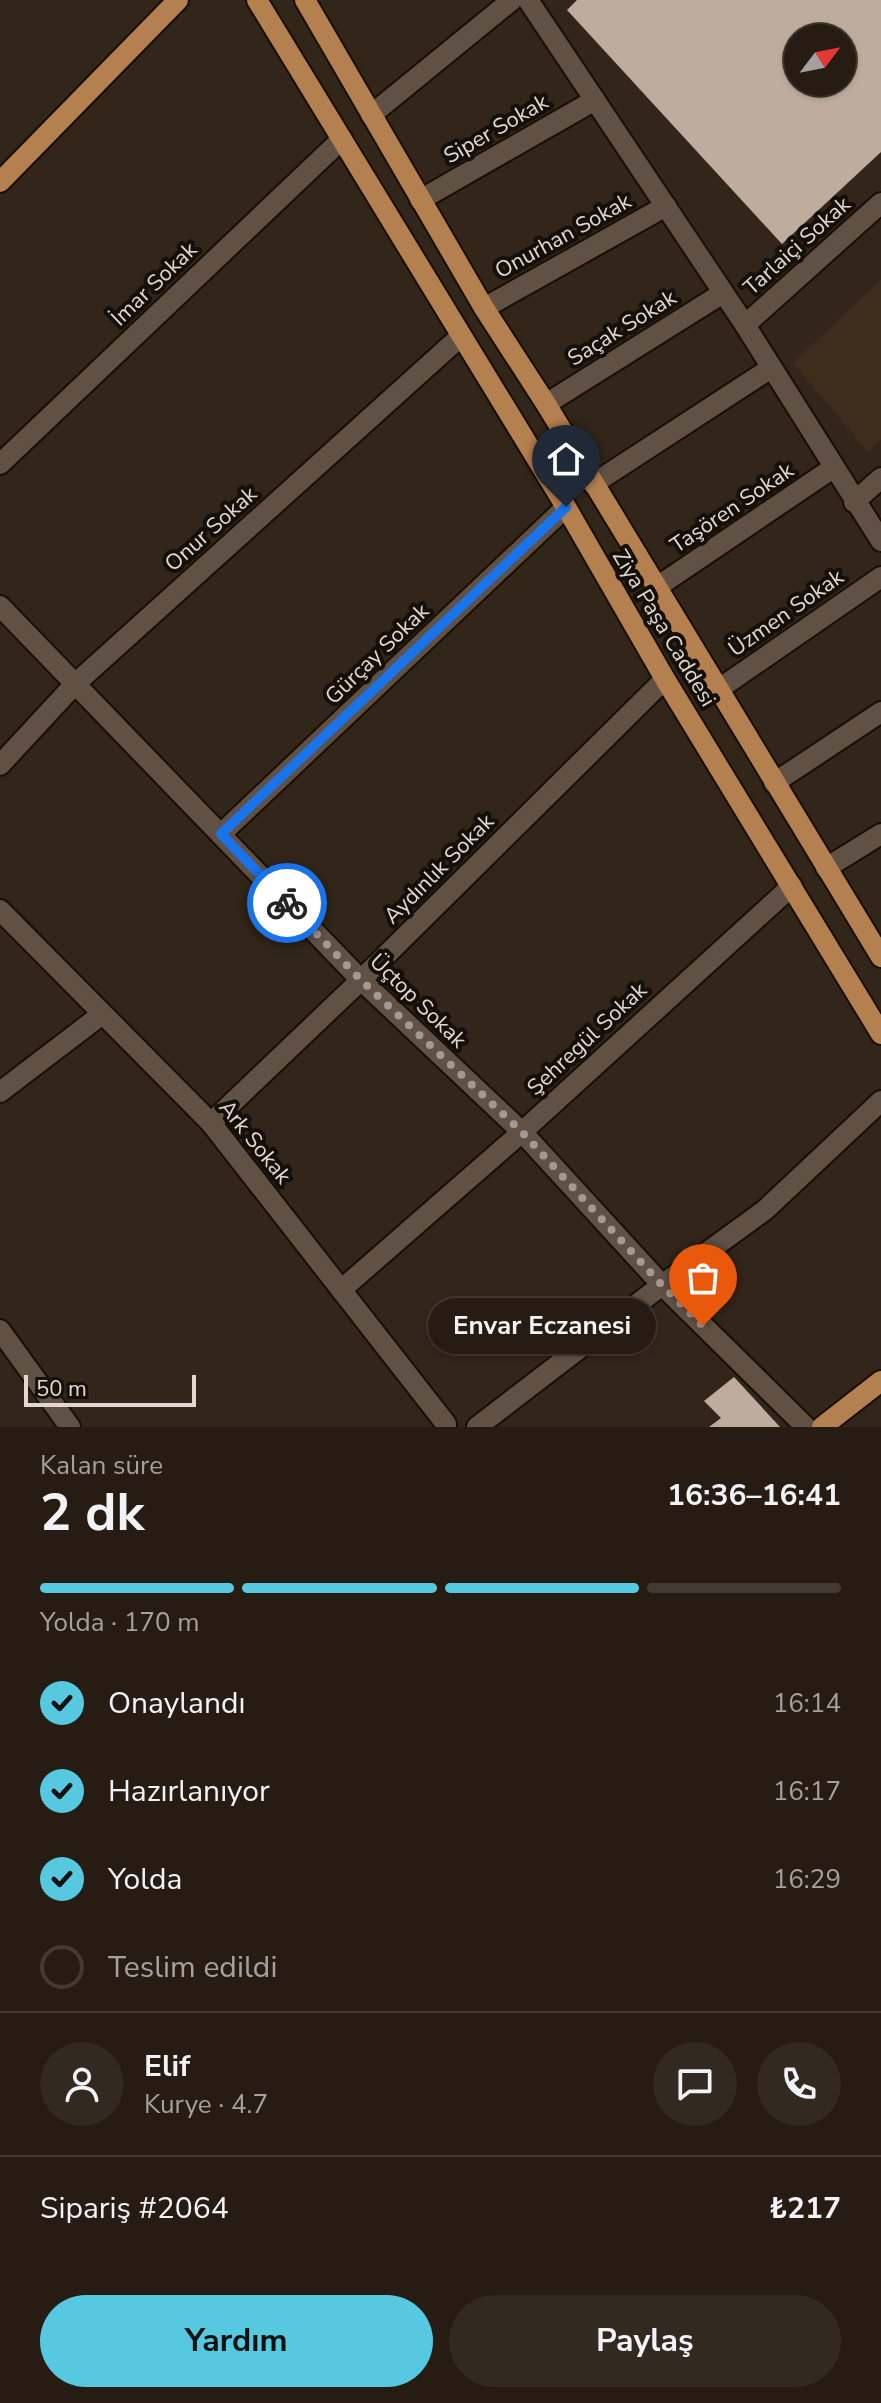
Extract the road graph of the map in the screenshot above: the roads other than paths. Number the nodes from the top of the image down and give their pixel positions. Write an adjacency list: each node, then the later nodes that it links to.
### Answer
1 (178, 0): 9 (main road)
2 (257, 0): 8 (main road, Ziya Paşa Caddesi)
3 (305, 0): 7 (main road, Ziya Paşa Caddesi)
4 (512, 0): 7 (street)
5 (528, 0): 6 (street)
6 (595, 100): 10 (street, Siper Sokak); 12 (street)
7 (371, 115): 10 (main road, Ziya Paşa Caddesi)
8 (342, 139): 16 (main road, Ziya Paşa Caddesi); 19 (street, İmar Sokak)
9 (0, 182)
10 (420, 200): 14 (main road, Ziya Paşa Caddesi)
11 (881, 203): 15 (street, Tarlaiçi Sokak)
12 (666, 206): 13 (street); 14 (street, Onurhan Sokak)
13 (723, 293): 15 (street); 18 (street, Saçak Sokak)
14 (484, 308): 18 (main road, Ziya Paşa Caddesi)
15 (745, 325): 17 (street)
16 (461, 336): 24 (main road, Ziya Paşa Caddesi); 30 (street, Onur Sokak)
17 (771, 368): 20 (street); 22 (street)
18 (546, 404): 22 (main road, Ziya Paşa Caddesi)
19 (0, 464)
20 (833, 468): 23 (street); 27 (street, Taşören Sokak)
21 (881, 478): 23 (street)
22 (593, 484): 27 (main road, Ziya Paşa Caddesi)
23 (854, 502): 25 (street)
24 (566, 507): 29 (main road, Ziya Paşa Caddesi); 35 (street, Gürçay Sokak)
25 (881, 541)
26 (881, 577): 31 (street, Üzmen Sokak)
27 (657, 587): 31 (main road, Ziya Paşa Caddesi)
28 (0, 606): 30 (street, Üçtop Sokak)
29 (665, 679): 38 (main road, Ziya Paşa Caddesi); 41 (street, Aydınlık Sokak)
30 (75, 684): 33 (street, Onur Sokak); 35 (street, Üçtop Sokak)
31 (719, 689): 34 (main road, Ziya Paşa Caddesi)
32 (881, 712): 34 (street)
33 (0, 765)
34 (774, 783): 37 (main road, Ziya Paşa Caddesi)
35 (221, 834): 41 (street, Üçtop Sokak)
36 (881, 834): 37 (street)
37 (826, 868): 40 (main road, Ziya Paşa Caddesi)
38 (792, 886): 43 (main road, Ziya Paşa Caddesi); 47 (street, Şehregül Sokak)
39 (0, 910): 42 (street, Ark Sokak)
40 (879, 948)
41 (361, 980): 46 (street, Aydınlık Sokak); 47 (street, Üçtop Sokak)
42 (101, 1015): 44 (street); 46 (street, Ark Sokak)
43 (881, 1034)
44 (0, 1092)
45 (881, 1101): 48 (street)
46 (211, 1123): 49 (street, Ark Sokak)
47 (522, 1132): 48 (street, Üçtop Sokak); 49 (street, Şehregül Sokak)
48 (662, 1285): 54 (street); 55 (street, Üçtop Sokak)
49 (341, 1290): 53 (street, Ark Sokak)
50 (0, 1330): 52 (street)
51 (881, 1381): 56 (main road)
52 (70, 1427)
53 (446, 1427)
54 (477, 1427)
55 (806, 1427)
56 (822, 1427)

